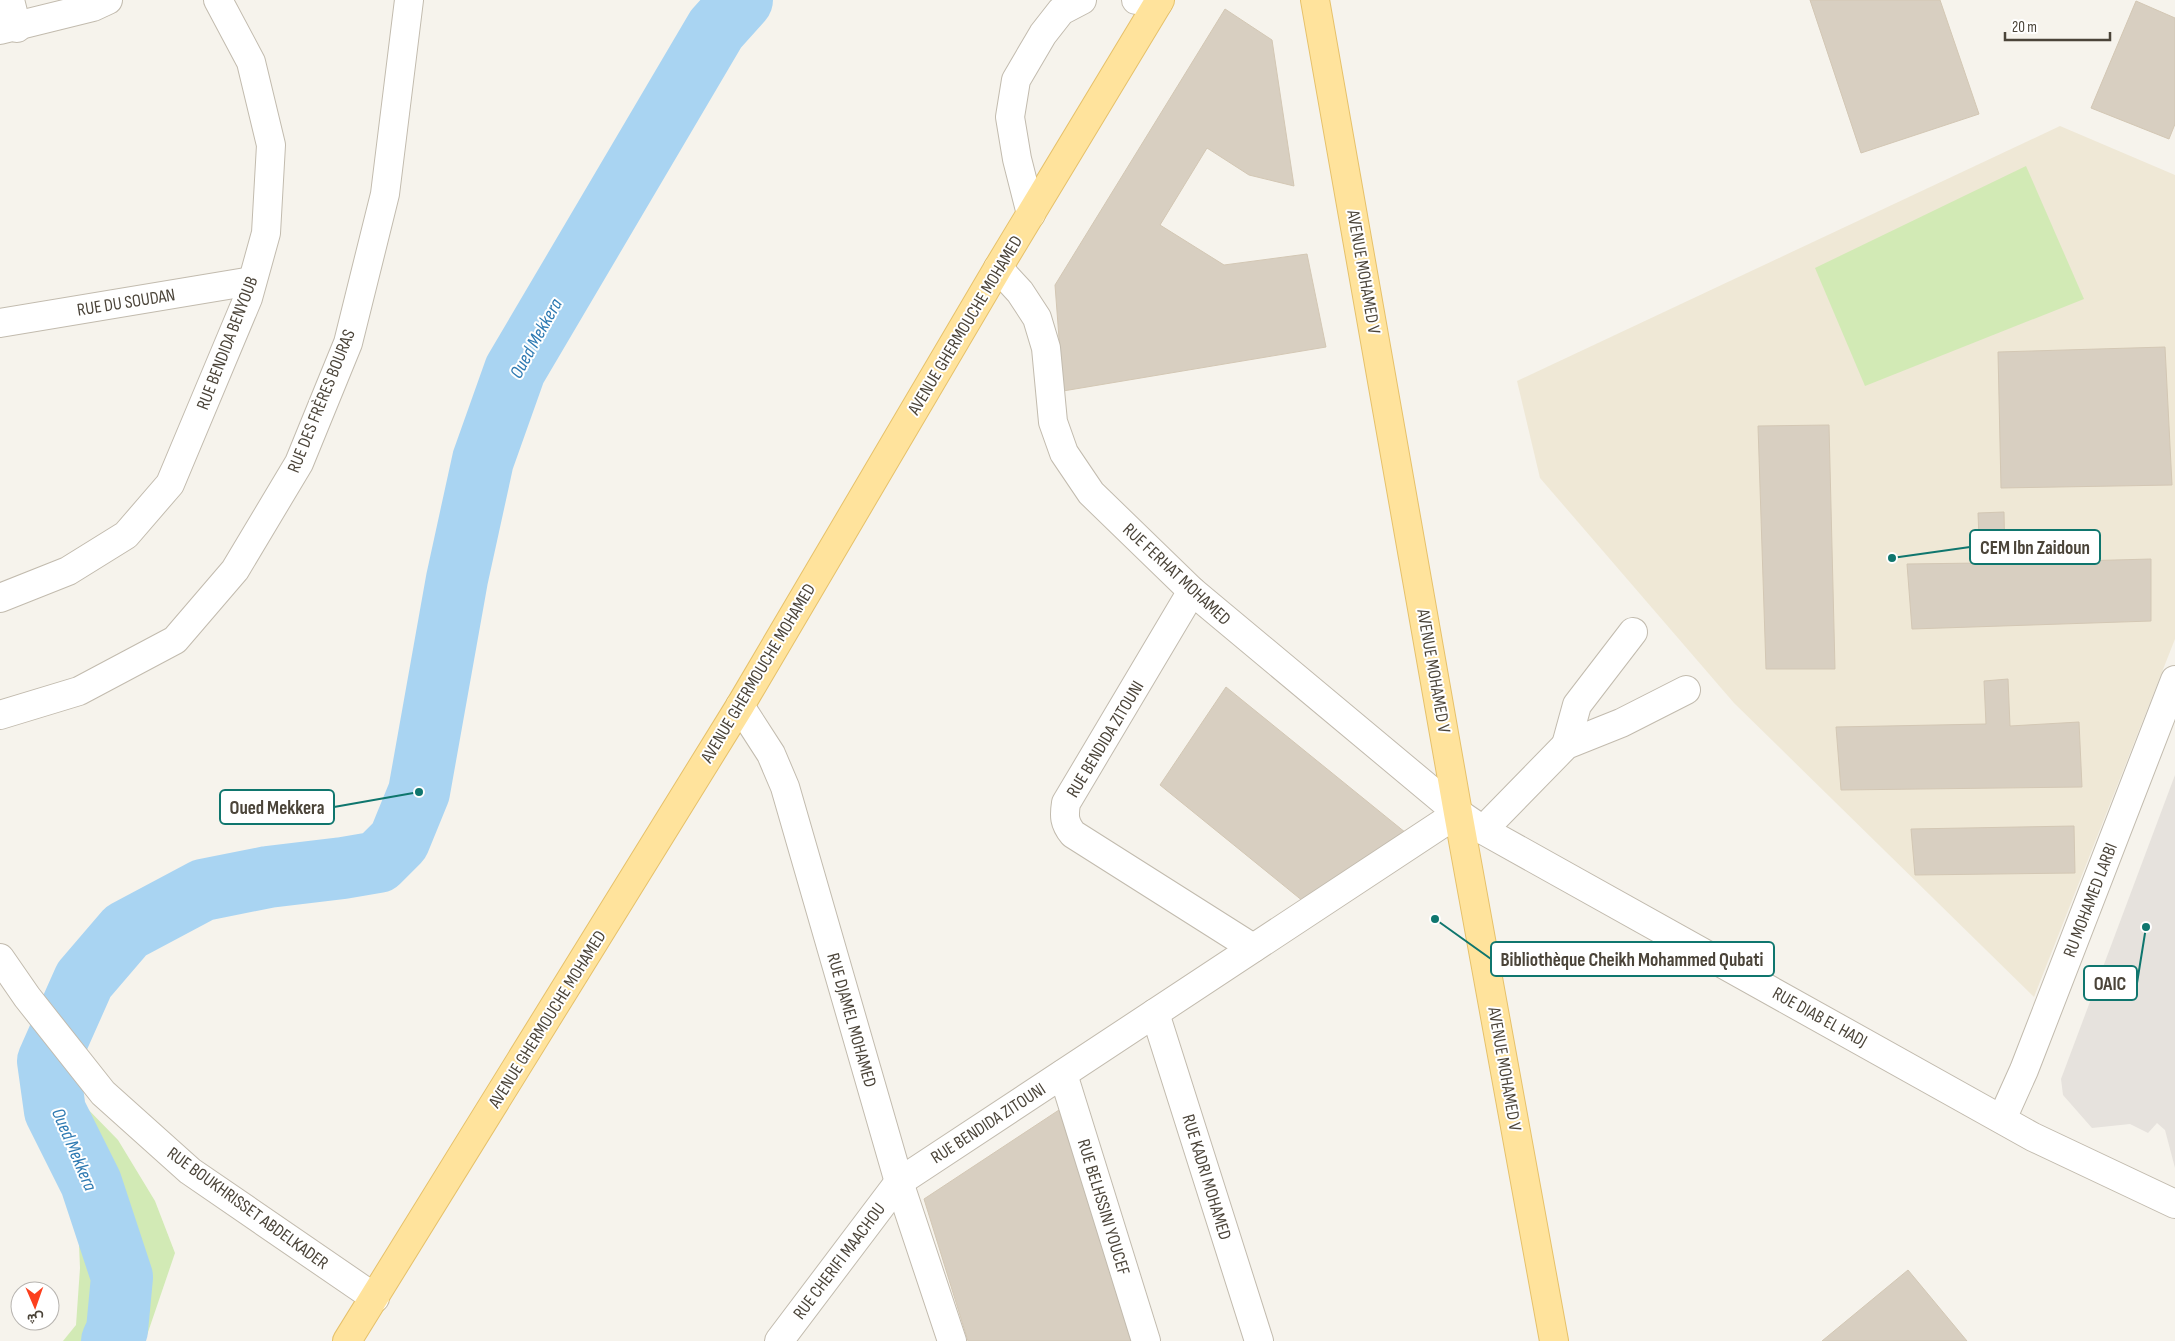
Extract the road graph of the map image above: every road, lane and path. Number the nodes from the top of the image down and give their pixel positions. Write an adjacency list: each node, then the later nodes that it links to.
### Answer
1 (10, 0): 8 (street)
2 (108, 0): 8 (street)
3 (218, 0): 11 (street, RUE BENDIDA BENYOUB)
4 (409, 0): 19 (street, RUE DES FRÈRES BOURAS)
5 (1082, 0): 9 (street)
6 (1315, 0): 21 (main road, AVENUE MOHAMED V)
7 (1151, 1): 9 (main road, AVENUE GHERMOUCHE MOHAMED)
8 (8, 29)
9 (1031, 214): 10 (main road, AVENUE GHERMOUCHE MOHAMED)
10 (998, 268): 13 (street, RUE FERHAT MOHAMED); 18 (main road, AVENUE GHERMOUCHE MOHAMED)
11 (252, 281): 12 (street, RUE DU SOUDAN); 14 (street, RUE BENDIDA BENYOUB)
12 (0, 323)
13 (1192, 592): 21 (street, RUE FERHAT MOHAMED); 23 (street, RUE BENDIDA ZITOUNI)
14 (0, 598)
15 (1632, 632): 20 (street)
16 (2175, 680): 27 (street, RU MOHAMED LARBI)
17 (1686, 690): 20 (street)
18 (740, 706): 28 (street, RUE DJAMEL MOHAMED); 30 (main road, AVENUE GHERMOUCHE MOHAMED)
19 (0, 715)
20 (1566, 745): 22 (street)
21 (1458, 812): 22 (street, RUE DIAB EL HADJ); 23 (street, RUE BENDIDA ZITOUNI); 36 (main road, AVENUE MOHAMED V)
22 (1483, 830): 27 (street, RUE DIAB EL HADJ)
23 (1252, 948): 25 (street, RUE BENDIDA ZITOUNI)
24 (2, 968): 30 (street, RUE BOUKHRISSET ABDELKADER)
25 (1156, 1013): 26 (street, RUE BENDIDA ZITOUNI); 35 (street, RUE KADRI MOHAMED)
26 (1062, 1074): 28 (street, RUE BENDIDA ZITOUNI); 34 (street, RUE BELHSSINI YOUCEF)
27 (2002, 1119): 29 (street, RUE DIAB EL HADJ)
28 (899, 1182): 32 (street, RUE CHERIFI MAACHOU); 33 (street, RUE DJAMEL MOHAMED)
29 (2175, 1204)
30 (375, 1298): 31 (main road, AVENUE GHERMOUCHE MOHAMED)
31 (347, 1341)
32 (779, 1341)
33 (952, 1341)
34 (1146, 1341)
35 (1259, 1341)
36 (1554, 1341)

